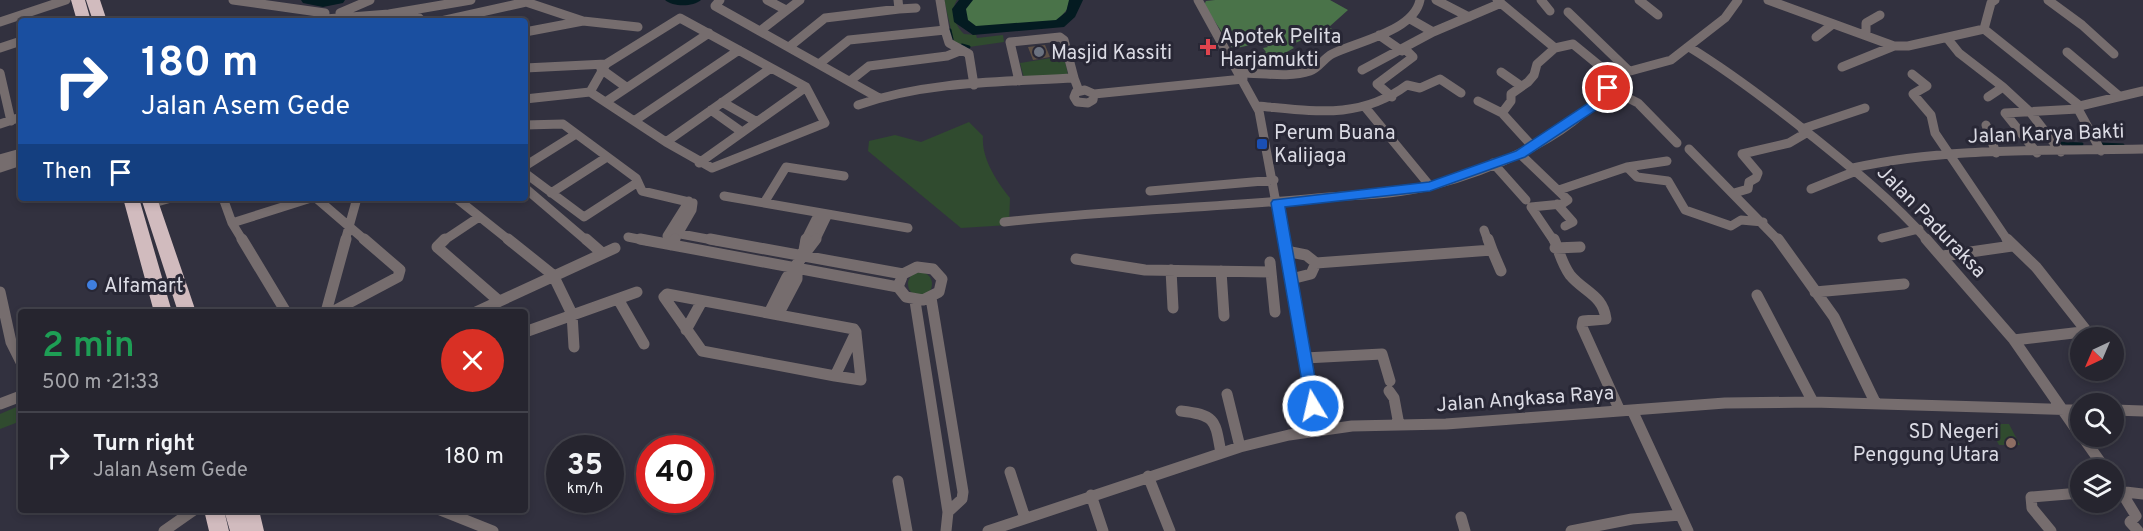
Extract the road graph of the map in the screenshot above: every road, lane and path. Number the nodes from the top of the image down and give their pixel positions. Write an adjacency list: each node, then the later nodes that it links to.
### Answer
1 (66, 0): 36 (street)
2 (78, 0): 30 (highway)
3 (93, 0): 31 (highway)
4 (233, 0): 5 (street)
5 (370, 0)
6 (471, 0): 32 (street)
7 (720, 0): 42 (street)
8 (767, 0): 23 (street)
9 (800, 0): 23 (street)
10 (940, 0): 41 (street)
11 (1197, 0): 71 (street)
12 (1420, 0): 34 (street)
13 (1436, 0): 29 (street)
14 (1541, 0): 24 (street)
15 (1639, 0): 27 (street)
16 (1738, 0): 53 (street)
17 (1768, 0): 37 (street)
18 (1995, 0): 40 (street)
19 (2048, 0): 60 (street)
20 (1499, 1): 29 (street); 55 (street)
21 (898, 4): 22 (street); 52 (street)
22 (916, 8)
23 (786, 10): 42 (street)
24 (1551, 11)
25 (554, 12): 33 (street); 35 (street); 39 (street)
26 (1568, 12): 67 (street)
27 (1658, 15)
28 (1880, 15): 46 (street)
29 (1469, 17): 44 (street)
30 (82, 18)
31 (98, 18)
32 (338, 18)
33 (454, 18)
34 (1412, 20): 44 (street); 47 (street)
35 (583, 21): 38 (street); 39 (street)
36 (0, 22)
37 (1833, 24): 46 (street); 48 (street)
38 (638, 27)
39 (552, 28): 43 (street)
40 (1984, 29): 49 (street); 97 (street)
41 (945, 30): 57 (street); 61 (street)
42 (760, 31): 52 (street)
43 (528, 32)
44 (1434, 32): 58 (street)
45 (709, 33): 56 (street); 62 (street); 78 (street)
46 (1866, 34): 51 (street)
47 (1379, 35): 58 (street); 71 (street)
48 (1816, 37)
49 (1947, 38): 51 (street); 80 (street)
50 (18, 42): 54 (street)
51 (1894, 46): 63 (street)
52 (789, 47): 61 (street)
53 (1689, 47): 67 (street); 107 (street, Jalan Paduraksa)
54 (0, 48)
55 (1555, 48): 72 (street); 77 (street)
56 (739, 50): 65 (street); 102 (street)
57 (962, 50): 74 (street); 76 (street)
58 (1403, 50): 66 (street); 86 (street)
59 (2067, 52): 85 (street)
60 (2114, 54)
61 (819, 64): 74 (street)
62 (603, 66): 64 (street); 78 (street); 82 (street)
63 (1842, 67)
64 (528, 68)
65 (771, 68): 79 (street); 92 (street)
66 (1362, 70)
67 (1628, 70): 72 (street)
68 (1501, 72): 77 (street)
69 (0, 73): 101 (street)
70 (1912, 74): 121 (street)
71 (1242, 76): 73 (street); 94 (street)
72 (1612, 76): 81 (street)
73 (1074, 78): 75 (street); 75 (street)
74 (850, 81): 88 (street)
75 (1019, 81): 76 (street)
76 (975, 85): 88 (street)
77 (1521, 86): 100 (street)
78 (626, 87): 90 (street)
79 (806, 87): 103 (street); 127 (street)
80 (2003, 87): 87 (street); 99 (street)
81 (1608, 88): 111 (street); 112 (street)
82 (590, 92): 89 (street); 90 (street)
83 (2143, 92): 85 (street)
84 (1461, 93): 86 (street)
85 (2119, 96): 97 (street)
86 (1392, 97): 95 (street)
87 (1988, 97)
88 (879, 98): 93 (street)
89 (528, 99)
90 (607, 101): 102 (street)
91 (1478, 101): 100 (street)
92 (722, 102): 98 (street); 103 (street)
93 (858, 105)
94 (1258, 106): 95 (street); 134 (street)
95 (1365, 107): 136 (street)
96 (1865, 108): 107 (street)
97 (2079, 108): 99 (street); 115 (street)
98 (711, 110): 108 (street); 110 (street)
99 (2030, 112): 116 (street); 118 (street)
100 (1502, 113): 112 (street)
101 (16, 119): 104 (street)
102 (634, 121): 110 (street)
103 (757, 123): 108 (street)
104 (0, 124)
105 (528, 125): 109 (street)
106 (1986, 125): 117 (street)
107 (1804, 131): 131 (street, Jalan Paduraksa); 142 (street)
108 (742, 132): 127 (street)
109 (576, 134): 122 (street); 128 (street)
110 (666, 142): 127 (street)
111 (1677, 142)
112 (1533, 147): 120 (street)
113 (1689, 149): 142 (street)
114 (2143, 149): 115 (street, Jalan Karya Bakti)
115 (2101, 151): 116 (street, Jalan Karya Bakti)
116 (2061, 152): 118 (street, Jalan Karya Bakti)
117 (1996, 153): 118 (street, Jalan Karya Bakti); 121 (street, Jalan Karya Bakti)
118 (2037, 153)
119 (18, 154): 123 (street)
120 (1520, 154): 126 (street); 139 (street)
121 (1950, 154): 131 (street); 171 (street, Jalan Karya Bakti)
122 (607, 157): 135 (street); 141 (street)
123 (0, 159)
124 (1667, 161): 129 (street)
125 (18, 162): 130 (street)
126 (1492, 162): 136 (street); 154 (street)
127 (699, 163)
128 (528, 164)
129 (1628, 167): 139 (street); 160 (street)
130 (0, 168)
131 (1855, 170): 137 (street); 165 (street, Jalan Paduraksa)
132 (528, 175): 141 (street)
133 (844, 176): 152 (street)
134 (1274, 180): 140 (street); 153 (street)
135 (638, 182): 141 (street); 167 (street)
136 (1430, 186): 153 (street)
137 (1811, 189)
138 (528, 190): 177 (street)
139 (1559, 190): 155 (street)
140 (1150, 191)
141 (551, 193)
142 (1734, 193): 160 (street)
143 (724, 196): 152 (street)
144 (132, 201): 202 (highway)
145 (150, 201): 203 (highway)
146 (224, 201): 161 (street)
147 (302, 201): 161 (street)
148 (319, 201): 163 (street)
149 (356, 201): 163 (street)
150 (460, 201): 156 (street)
151 (472, 201): 156 (street)
152 (764, 203): 157 (street)
153 (1278, 203): 159 (street); 176 (street)
154 (1528, 204): 155 (street); 174 (street)
155 (1557, 204): 162 (street)
156 (466, 205): 158 (street)
157 (823, 214): 164 (street); 178 (street)
158 (479, 217): 189 (street); 198 (street)
159 (1004, 222)
160 (1764, 222): 194 (street)
161 (232, 223): 204 (street)
162 (1565, 226)
163 (350, 228): 205 (street); 206 (street)
164 (908, 228)
165 (1919, 229): 169 (street); 179 (street, Jalan Paduraksa)
166 (1484, 230): 175 (street)
167 (674, 233): 170 (street); 178 (street)
168 (628, 237): 170 (street)
169 (1882, 238)
170 (667, 244): 182 (street)
171 (2012, 246): 179 (street); 215 (street, Jalan Karya Bakti)
172 (1580, 247): 174 (street)
173 (615, 248): 177 (street)
174 (1555, 248): 232 (street)
175 (1492, 250): 181 (street); 186 (street)
176 (1287, 251): 181 (street); 188 (street)
177 (603, 253): 189 (street)
178 (803, 256): 182 (street); 187 (street)
179 (1943, 256): 215 (street, Jalan Paduraksa)
180 (1076, 259): 184 (street)
181 (1316, 263): 188 (street)
182 (797, 268): 191 (street); 210 (street)
183 (1271, 269): 185 (street); 188 (street); 208 (street)
184 (1171, 270): 185 (street); 201 (street)
185 (1221, 271): 211 (street)
186 (1501, 271)
187 (903, 274): 191 (street); 196 (street)
188 (1290, 274): 219 (street)
189 (553, 275): 198 (street); 209 (street)
190 (1904, 284): 194 (street)
191 (898, 287): 200 (street)
192 (0, 292): 218 (street)
193 (637, 292): 197 (street)
194 (1815, 292): 227 (street)
195 (1757, 295): 224 (street)
196 (931, 298): 200 (street); 223 (street)
197 (618, 299): 209 (street); 216 (street)
198 (499, 301): 207 (street)
199 (702, 301): 210 (street); 212 (street); 212 (street)
200 (915, 301): 225 (street)
201 (1173, 308)
202 (162, 309)
203 (186, 309)
204 (284, 309)
205 (327, 309)
206 (337, 309)
207 (482, 309)
208 (1275, 312)
209 (572, 314): 213 (street); 217 (street)
210 (774, 314): 214 (street)
211 (1224, 316)
212 (686, 330): 220 (street)
213 (528, 331)
214 (856, 332): 220 (street); 220 (street)
215 (2014, 340): 228 (street, Jalan Paduraksa)
216 (644, 344)
217 (574, 347)
218 (18, 356)
219 (1305, 358): 235 (street); 236 (street)
220 (835, 376)
221 (1227, 394): 237 (street)
222 (18, 397): 226 (street)
223 (947, 401): 225 (street); 247 (street)
224 (1813, 402): 227 (street, Jalan Angkasa Raya); 232 (street, Jalan Angkasa Raya)
225 (932, 403): 247 (street)
226 (0, 404)
227 (1876, 404): 228 (street, Jalan Angkasa Raya)
228 (2061, 409): 229 (street, Jalan Angkasa Raya); 234 (street, Jalan Paduraksa)
229 (2070, 409)
230 (2124, 410): 233 (street)
231 (1181, 411): 238 (street)
232 (1626, 411): 235 (street, Jalan Angkasa Raya); 253 (street)
233 (2143, 411)
234 (2070, 421)
235 (1399, 425): 236 (street, Jalan Angkasa Raya)
236 (1319, 430): 237 (street, Jalan Angkasa Raya)
237 (1239, 447): 238 (street, Jalan Angkasa Raya)
238 (1221, 453): 240 (street, Jalan Angkasa Raya)
239 (1010, 472): 256 (street)
240 (1148, 476): 245 (street, Jalan Angkasa Raya); 267 (street)
241 (898, 481): 263 (street)
242 (2124, 491): 244 (street)
243 (2070, 494): 271 (street)
244 (2143, 494)
245 (1091, 495): 256 (street, Jalan Angkasa Raya); 266 (street)
246 (2124, 496): 254 (street)
247 (948, 512): 264 (street)
248 (190, 513): 258 (street)
249 (215, 513): 259 (highway)
250 (235, 513): 260 (highway)
251 (250, 513): 261 (highway)
252 (448, 513): 262 (street)
253 (1680, 515): 257 (street); 270 (street)
254 (2140, 516): 272 (street)
255 (1461, 517): 268 (street)
256 (1025, 518): 265 (street, Jalan Angkasa Raya)
257 (1634, 525): 269 (street)
258 (164, 531)
259 (219, 531)
260 (240, 531)
261 (254, 531)
262 (493, 531)
263 (907, 531)
264 (946, 531)
265 (988, 531)
266 (1103, 531)
267 (1170, 531)
268 (1465, 531)
269 (1571, 531)
270 (1688, 531)
271 (2051, 531)
272 (2138, 531)

